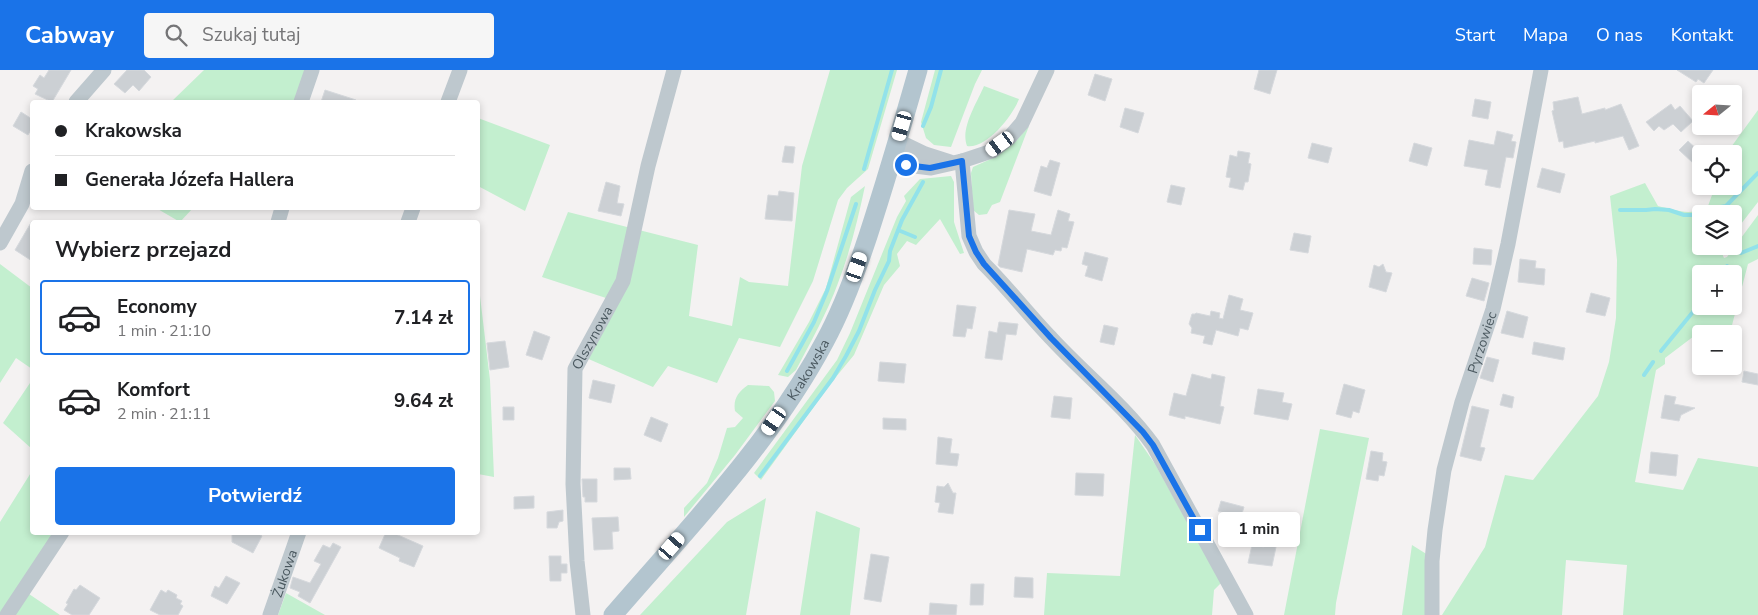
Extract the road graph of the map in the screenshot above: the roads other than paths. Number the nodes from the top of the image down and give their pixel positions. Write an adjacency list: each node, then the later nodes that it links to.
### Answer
1 (104, 70): 8 (street)
2 (312, 70): 9 (street)
3 (460, 70): 10 (street)
4 (674, 70): 20 (street, Olszynowa)
5 (918, 70): 11 (main road, Krakowska)
6 (1047, 70): 12 (street)
7 (1541, 70): 23 (street, Pyrzowiec)
8 (78, 100)
9 (302, 100)
10 (449, 100)
11 (898, 141): 12 (street); 13 (main road, Krakowska)
12 (957, 162): 13 (street); 22 (street)
13 (891, 163): 21 (main road, Krakowska)
14 (30, 178): 15 (street)
15 (0, 244)
16 (60, 535): 18 (street)
17 (299, 535): 19 (street, Żukowa)
18 (7, 615)
19 (270, 615)
20 (583, 615)
21 (613, 615)
22 (1246, 615)
23 (1432, 615)

